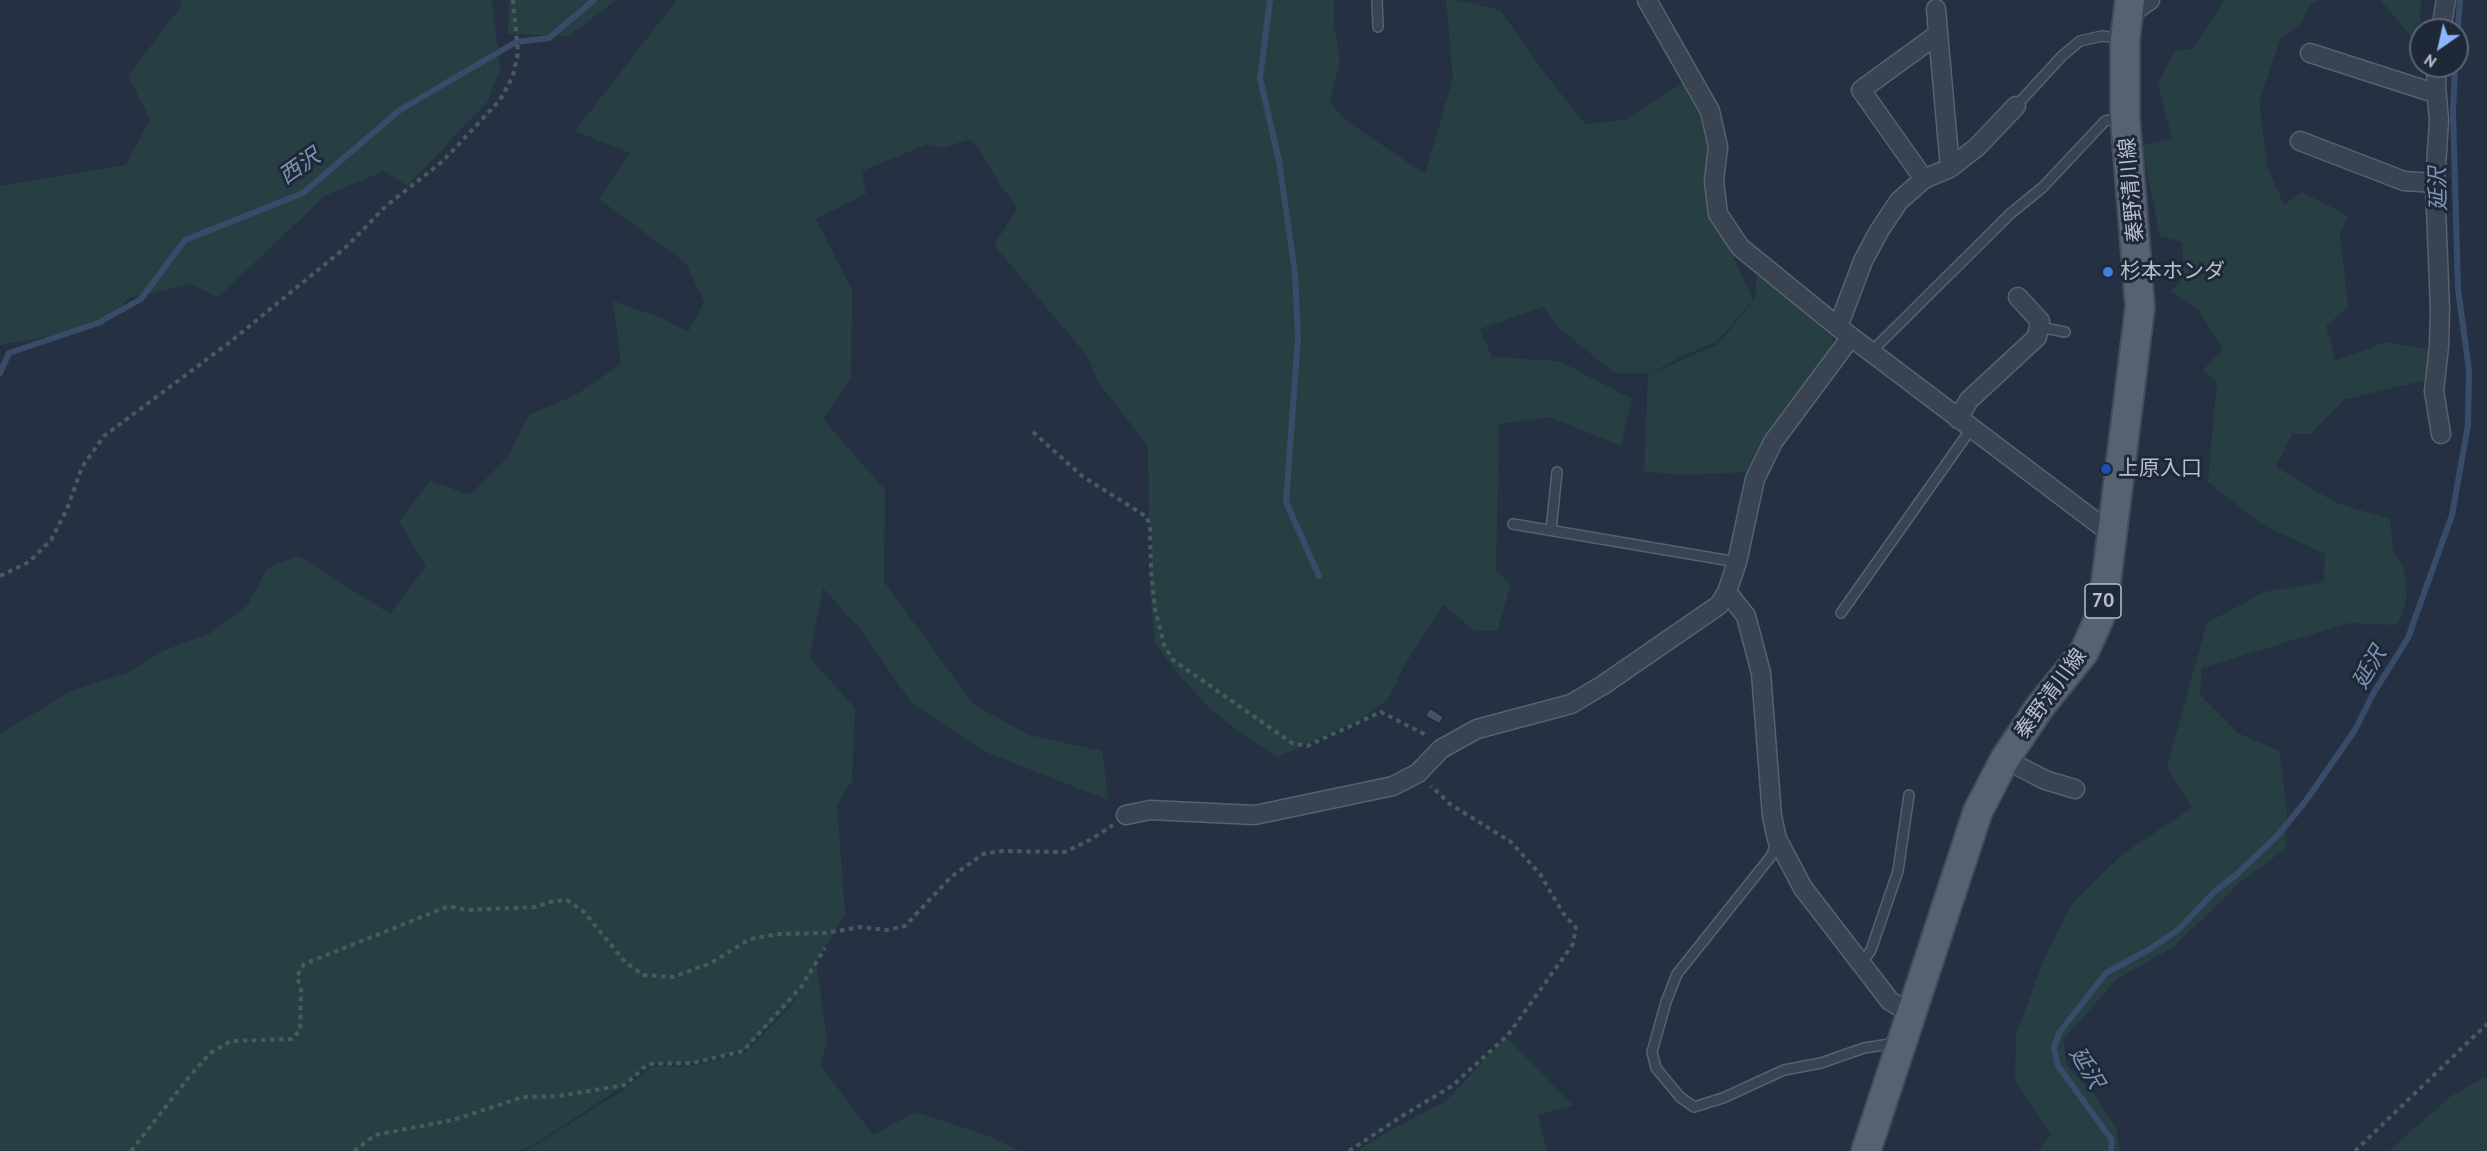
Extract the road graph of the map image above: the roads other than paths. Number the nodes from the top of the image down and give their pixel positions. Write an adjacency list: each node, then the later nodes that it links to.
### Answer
1 (1377, 0): 7 (lane)
2 (1647, 0): 20 (street)
3 (2446, 0): 6 (street)
4 (1936, 9): 8 (street)
5 (2133, 13): 12 (lane); 13 (main road, 秦野清川線 / 70)
6 (2443, 18)
7 (1378, 27)
8 (1938, 34): 15 (street); 16 (street)
9 (2310, 53): 11 (street)
10 (2436, 78): 11 (street)
11 (2436, 87): 17 (street)
12 (2016, 106): 15 (street)
13 (2125, 117): 22 (lane); 28 (main road, 秦野清川線 / 70)
14 (2300, 141): 17 (street)
15 (1950, 168): 16 (street)
16 (1924, 179): 20 (street)
17 (2435, 183): 24 (street)
18 (2018, 297): 19 (street)
19 (2039, 327): 21 (lane); 23 (street)
20 (1844, 332): 22 (street); 29 (street)
21 (2066, 332)
22 (1871, 352): 23 (street)
23 (1964, 424): 28 (street); 31 (lane)
24 (2440, 434)
25 (1557, 472): 27 (lane)
26 (1513, 524): 27 (lane)
27 (1551, 530): 29 (lane)
28 (2112, 534): 32 (main road, 秦野清川線 / 70)
29 (1737, 562): 30 (street)
30 (1727, 592): 35 (street); 36 (street)
31 (1841, 613)
32 (2005, 759): 33 (street); 38 (main road, 秦野清川線 / 70)
33 (2074, 789)
34 (1909, 795): 37 (lane)
35 (1126, 815)
36 (1777, 838): 37 (street); 39 (lane)
37 (1862, 963): 38 (street)
38 (1912, 1014): 39 (main road, 秦野清川線 / 70)
39 (1901, 1042): 40 (main road, 秦野清川線 / 70)
40 (1866, 1151)

